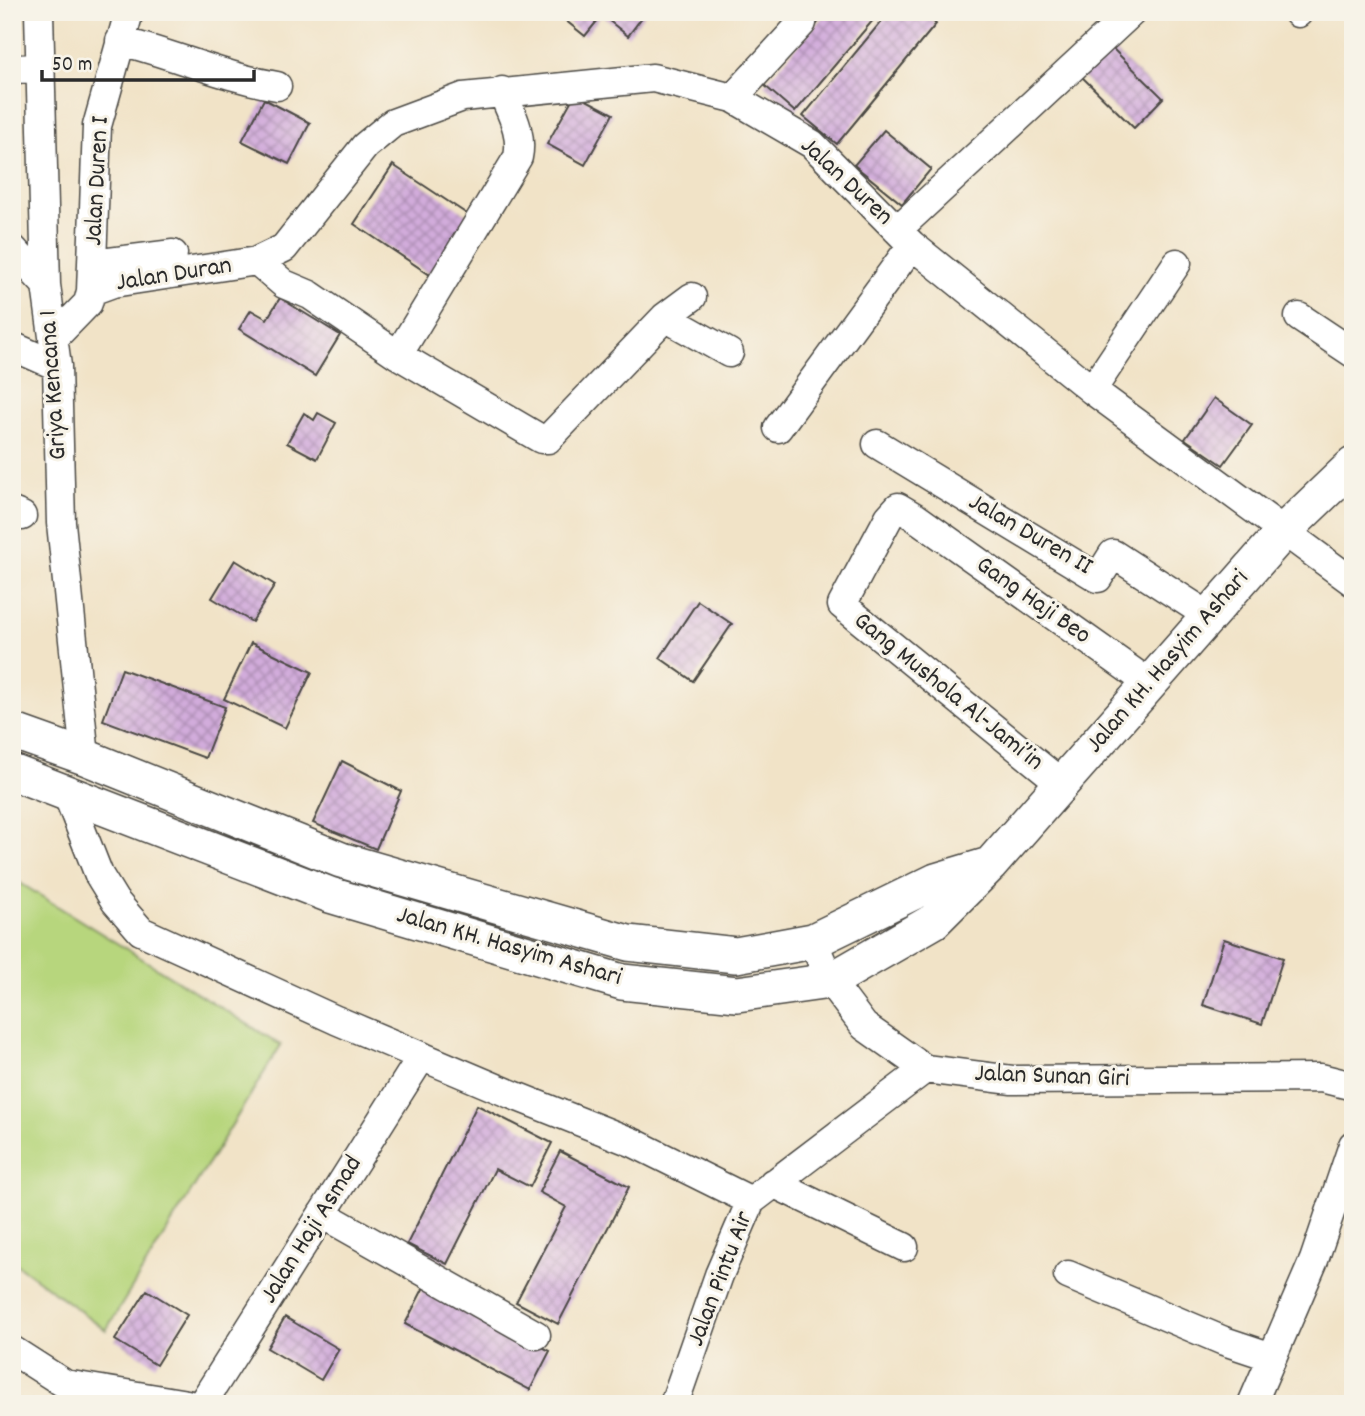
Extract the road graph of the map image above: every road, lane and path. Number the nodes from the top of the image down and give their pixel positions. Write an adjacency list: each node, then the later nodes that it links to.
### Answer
1 (39, 12): 6 (street, Griya Kencana 1)
2 (129, 12): 5 (street, Jalan Duren I)
3 (804, 12): 10 (street)
4 (1132, 12): 11 (street)
5 (120, 41): 8 (street); 16 (street, Jalan Duren I)
6 (40, 68): 7 (street); 17 (street, Griya Kencana 1)
7 (12, 69)
8 (278, 86)
9 (502, 91): 10 (street, Jalan Duren); 14 (street, Jalan Duren); 25 (street)
10 (733, 98): 11 (street, Jalan Duren)
11 (905, 238): 26 (street, Jalan Duren); 27 (street)
12 (12, 248): 17 (street)
13 (173, 254): 16 (street)
14 (257, 261): 16 (street, Jalan Duran); 25 (street)
15 (1177, 263): 26 (street)
16 (92, 277): 22 (street)
17 (46, 285): 22 (street, Griya Kencana 1)
18 (692, 297): 19 (street)
19 (665, 317): 23 (street); 25 (street)
20 (1299, 317): 24 (street)
21 (12, 346): 22 (street)
22 (55, 352): 36 (street, Griya Kencana 1)
23 (729, 353)
24 (1353, 353)
25 (398, 355)
26 (1092, 390): 31 (street, Jalan Duren)
27 (778, 428)
28 (877, 444): 33 (street, Jalan Duren II)
29 (1353, 465): 31 (main road, Jalan KH. Hasyim Ashari)
30 (915, 517): 34 (street, Gang Haji Beo); 38 (street, Gang Mushola Al-Jami’in)
31 (1284, 531): 32 (street, Jalan Duren); 33 (main road, Jalan KH. Hasyim Ashari)
32 (1353, 582)
33 (1209, 616): 34 (main road, Jalan KH. Hasyim Ashari)
34 (1150, 684): 38 (main road, Jalan KH. Hasyim Ashari)
35 (12, 731): 36 (main road, Jalan KH. Hasyim Ashari)
36 (85, 757): 40 (main road, Jalan KH. Hasyim Ashari)
37 (12, 772): 39 (main road, Jalan KH. Hasyim Ashari)
38 (1060, 783): 41 (main road, Jalan KH. Hasyim Ashari)
39 (66, 791): 42 (main road, Jalan KH. Hasyim Ashari); 45 (street)
40 (341, 860): 42 (main road); 43 (main road, Jalan KH. Hasyim Ashari)
41 (990, 865): 43 (main road, Jalan KH. Hasyim Ashari); 44 (main road, Jalan KH. Hasyim Ashari)
42 (330, 895): 44 (main road, Jalan KH. Hasyim Ashari)
43 (813, 941): 44 (street, Jalan Sunan Giri)
44 (830, 981): 46 (street, Jalan Sunan Giri)
45 (422, 1056): 50 (street); 51 (street, Jalan Haji Asmad)
46 (925, 1069): 47 (street, Jalan Sunan Giri); 49 (street, Jalan Pintu Air)
47 (1353, 1086)
48 (1353, 1145): 56 (street)
49 (773, 1183): 50 (street, Jalan Pintu Air); 52 (street)
50 (751, 1201): 59 (street, Jalan Pintu Air)
51 (322, 1214): 54 (street); 58 (street, Jalan Haji Asmad)
52 (904, 1247)
53 (1068, 1275): 56 (street)
54 (536, 1335)
55 (12, 1349): 57 (street)
56 (1272, 1357): 60 (street)
57 (187, 1404)
58 (202, 1404)
59 (674, 1404)
60 (1252, 1404)

